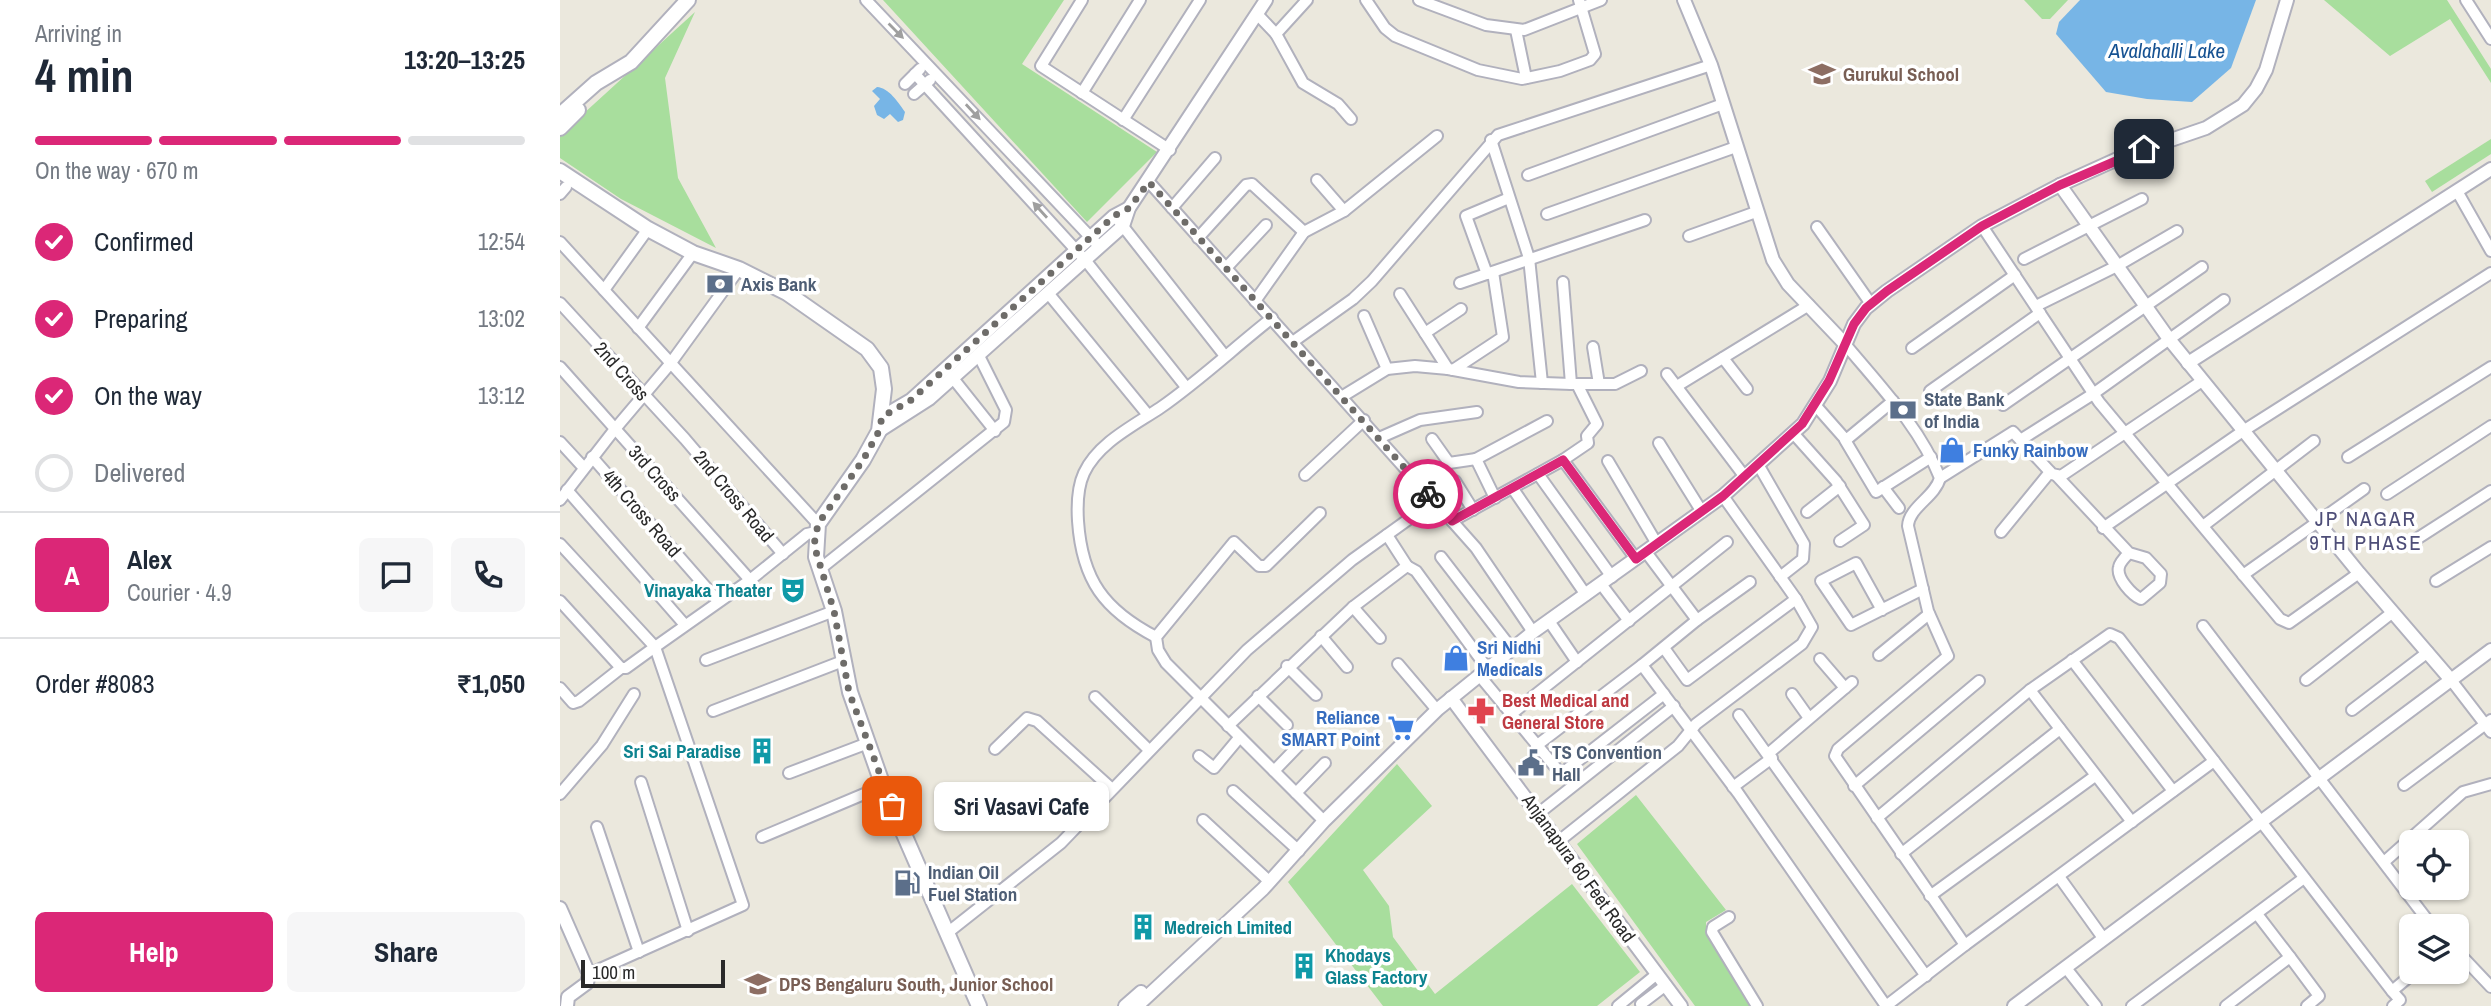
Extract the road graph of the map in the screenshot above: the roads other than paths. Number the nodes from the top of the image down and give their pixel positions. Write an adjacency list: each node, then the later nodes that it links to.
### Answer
1 (688, 0): 23 (main road)
2 (866, 0): 18 (street, one-way to 18)
3 (1082, 0): 26 (street)
4 (1140, 0): 26 (street)
5 (1200, 0): 31 (street)
6 (1307, 0): 16 (street)
7 (1366, 0): 22 (street)
8 (1419, 0): 15 (street)
9 (1601, 0): 13 (street)
10 (1684, 0): 19 (street)
11 (2287, 0): 43 (street)
12 (2466, 0): 17 (street)
13 (1581, 4): 15 (street); 22 (street)
14 (1260, 5): 16 (street); 36 (street)
15 (1516, 30): 22 (street)
16 (1276, 34): 30 (street)
17 (2491, 38)
18 (927, 62): 20 (street); 21 (street)
19 (1711, 65): 28 (street); 34 (street)
20 (937, 73): 25 (street); 64 (street, one-way to 64)
21 (915, 74): 24 (street); 25 (street)
22 (1526, 78)
23 (607, 79): 29 (main road); 32 (main road)
24 (905, 84)
25 (925, 85): 27 (street); 67 (street, one-way to 25)
26 (1082, 93): 31 (street)
27 (914, 94)
28 (1723, 104): 35 (street); 40 (street)
29 (560, 115)
30 (1351, 119)
31 (1124, 120): 36 (street)
32 (560, 128)
33 (1437, 136): 49 (street)
34 (1491, 140): 46 (street); 95 (street)
35 (1736, 147): 50 (street); 51 (street)
36 (1170, 150): 42 (street)
37 (1215, 158): 48 (street)
38 (2491, 169): 45 (street)
39 (560, 171): 55 (main road)
40 (1528, 175)
41 (1317, 180): 49 (street)
42 (1149, 182): 48 (street); 53 (street)
43 (2060, 185): 56 (street); 58 (street)
44 (562, 188): 55 (main road)
45 (2456, 191): 65 (street); 103 (street)
46 (1509, 198): 68 (street); 74 (street)
47 (2142, 199): 58 (street)
48 (1172, 208): 62 (street)
49 (1344, 211): 60 (street)
50 (1756, 212): 61 (street); 86 (street)
51 (1547, 214)
52 (1645, 220): 68 (street)
53 (1118, 221): 64 (street); 100 (street)
54 (1266, 225): 72 (street)
55 (643, 226): 66 (main road); 79 (street)
56 (1982, 226): 76 (street); 85 (street)
57 (1817, 227): 85 (street)
58 (2090, 227): 69 (street); 70 (street)
59 (2177, 231): 70 (street)
60 (1304, 232): 62 (street); 83 (street)
61 (1689, 236)
62 (1198, 238): 72 (street)
63 (560, 242): 79 (street)
64 (1096, 243): 67 (street)
65 (2491, 251)
66 (693, 253): 73 (main road); 92 (street)
67 (1082, 256): 80 (street); 117 (street); 130 (street)
68 (1529, 258): 74 (street); 113 (street)
69 (2024, 259)
70 (2117, 266): 87 (street); 89 (street)
71 (2202, 267): 87 (street)
72 (1226, 268): 83 (street)
73 (739, 269): 104 (street); 130 (main road)
74 (1490, 273): 78 (street); 108 (street)
75 (2491, 273): 134 (street)
76 (2015, 275): 89 (street); 98 (street)
77 (1563, 282): 114 (street)
78 (1460, 283)
79 (604, 290): 92 (street)
80 (1048, 293): 99 (street); 127 (street)
81 (1400, 294): 93 (street)
82 (2224, 300): 94 (street)
83 (1255, 301): 91 (street)
84 (560, 303): 121 (street, 2nd Cross)
85 (1871, 304): 96 (street)
86 (1809, 305): 96 (street); 101 (street)
87 (2144, 307): 94 (street); 102 (street)
88 (1461, 309): 93 (street)
89 (2038, 310): 102 (street); 119 (street)
90 (1364, 316): 107 (street)
91 (1272, 318): 95 (street); 100 (street)
92 (638, 328): 104 (street)
93 (1425, 333): 108 (street)
94 (2169, 339): 103 (street); 120 (street)
95 (1294, 341): 122 (street)
96 (1845, 344): 123 (street); 125 (street)
97 (1594, 348): 115 (street)
98 (1912, 348)
99 (978, 354): 111 (street); 133 (street)
100 (1225, 356): 117 (street)
101 (1723, 358): 116 (street); 118 (street)
102 (2071, 360): 120 (street); 124 (street)
103 (2188, 363): 112 (street)
104 (670, 365): 121 (street); 180 (street)
105 (560, 367): 132 (street, 3rd Cross)
106 (2491, 367): 147 (street)
107 (1387, 369): 108 (street); 122 (street)
108 (1451, 369): 113 (street)
109 (1641, 371): 115 (street)
110 (1667, 374): 116 (street)
111 (953, 377): 130 (street); 133 (street)
112 (2202, 382): 134 (street); 135 (street)
113 (1542, 383): 114 (street)
114 (1574, 384): 115 (street); 149 (street)
115 (1599, 384)
116 (1677, 386): 157 (street)
117 (1186, 387): 127 (street)
118 (1747, 389)
119 (1930, 391)
120 (2094, 394): 135 (street); 140 (street)
121 (644, 395): 132 (street); 138 (street, 2nd Cross)
122 (1343, 396): 128 (street)
123 (1893, 401): 141 (street); 146 (street)
124 (2003, 405)
125 (1816, 406): 136 (street); 141 (street)
126 (1477, 412): 137 (street)
127 (1148, 415): 221 (street)
128 (1364, 420): 137 (street); 156 (street)
129 (1547, 421): 148 (street)
130 (880, 424): 180 (main road)
131 (2491, 426): 167 (street)
132 (615, 429): 145 (street); 199 (street, 3rd Cross)
133 (995, 431): 195 (street)
134 (2243, 431): 153 (street); 160 (street)
135 (2125, 432): 155 (street); 160 (street)
136 (1793, 433): 151 (street); 161 (street)
137 (1379, 438): 171 (street)
138 (685, 439): 191 (street, 2nd Cross Road)
139 (1432, 439): 148 (street)
140 (2022, 439): 155 (street); 158 (street)
141 (1845, 440): 162 (street)
142 (2314, 440): 153 (street)
143 (560, 442): 152 (street)
144 (1659, 443): 174 (street)
145 (593, 457): 152 (street); 208 (street, 4th Cross Road)
146 (1931, 457): 158 (street); 162 (street)
147 (2348, 457)
148 (1476, 459): 169 (street)
149 (1563, 460): 154 (street); 192 (street)
150 (1608, 461): 188 (street)
151 (1759, 466): 157 (street); 198 (street)
152 (584, 468): 165 (street)
153 (2275, 471): 178 (street); 179 (street)
154 (1538, 474): 163 (street); 200 (street)
155 (2053, 474): 181 (street); 182 (street)
156 (1305, 475)
157 (1745, 477): 168 (street)
158 (1940, 478): 204 (street)
159 (1455, 481): 173 (street)
160 (2168, 483): 179 (street); 181 (street)
161 (1840, 486): 175 (street); 185 (street)
162 (1884, 487): 172 (street)
163 (1513, 489): 169 (street); 205 (street)
164 (2364, 489): 178 (street)
165 (567, 490): 170 (street); 217 (street)
166 (2491, 491): 184 (street)
167 (2386, 494)
168 (1723, 496): 174 (street); 198 (street)
169 (1495, 498): 173 (street)
170 (560, 500)
171 (1434, 501): 177 (street); 183 (street)
172 (1899, 508)
173 (1473, 510): 177 (street)
174 (1702, 512): 188 (street)
175 (1807, 512)
176 (1320, 513): 221 (street)
177 (1452, 521): 219 (street)
178 (2317, 522): 196 (street); 197 (street)
179 (2203, 526): 197 (street)
180 (817, 528): 191 (street); 195 (main road)
181 (2103, 528): 190 (street)
182 (2001, 532)
183 (1387, 535): 194 (street); 251 (street)
184 (2415, 540)
185 (1840, 541)
186 (1727, 542): 203 (street)
187 (560, 544): 223 (street)
188 (1657, 544): 192 (street)
189 (2491, 548): 201 (street)
190 (2129, 553): 190 (street)
191 (783, 554): 199 (street)
192 (1641, 556): 200 (street); 203 (street)
193 (1441, 557): 225 (street)
194 (1407, 566): 209 (street); 239 (street)
195 (820, 569): 211 (main road)
196 (2359, 573): 197 (street); 212 (street)
197 (2244, 575)
198 (1780, 577): 206 (street)
199 (750, 580): 208 (street)
200 (1606, 581): 205 (street); 215 (street)
201 (2436, 581)
202 (1750, 582): 216 (street)
203 (1673, 587): 215 (street); 216 (street)
204 (1923, 589): 210 (street); 213 (street)
205 (1586, 595): 214 (street)
206 (1796, 599): 224 (street); 264 (street)
207 (560, 601): 238 (street)
208 (718, 601): 217 (street)
209 (1353, 607): 220 (street); 222 (street)
210 (1882, 610): 210 (street)
211 (834, 611): 230 (street); 231 (main road)
212 (2393, 612): 227 (street); 240 (street)
213 (1929, 614): 228 (street); 283 (street)
214 (1549, 621): 219 (street); 233 (street)
215 (1629, 621): 233 (street)
216 (1697, 621): 224 (street)
217 (685, 625): 223 (street)
218 (2203, 626): 278 (street)
219 (1533, 632): 225 (street)
220 (1321, 636): 236 (street); 237 (street)
221 (1156, 637): 251 (street)
222 (1380, 638)
223 (655, 647): 238 (street); 310 (street)
224 (1664, 648): 235 (street)
225 (1512, 649): 239 (street)
226 (2491, 650): 241 (street)
227 (2428, 652): 241 (street); 255 (street)
228 (1879, 655)
229 (1820, 659): 259 (street)
230 (706, 660)
231 (842, 660): 256 (street); 267 (main road)
232 (2072, 660): 244 (street); 273 (street); 286 (street)
233 (1577, 662): 257 (street)
234 (1398, 664): 254 (street)
235 (1642, 665): 246 (street); 268 (street)
236 (1287, 666): 248 (street); 249 (street)
237 (1347, 667)
238 (621, 668): 243 (street)
239 (1483, 672): 252 (street); 257 (street)
240 (2306, 680)
241 (2451, 680): 261 (street); 278 (street)
242 (1979, 681): 283 (street)
243 (560, 688)
244 (2030, 690): 263 (street); 291 (street)
245 (634, 694): 289 (street)
246 (1664, 694): 253 (street); 268 (street)
247 (1792, 694): 259 (street)
248 (1258, 695): 260 (street); 262 (street)
249 (1316, 695)
250 (1095, 697): 270 (street)
251 (1199, 697): 262 (street); 270 (street)
252 (1451, 698): 254 (street); 290 (street, Anjanapura 60 Feet Road)
253 (1674, 706): 264 (street); 290 (street)
254 (1437, 710): 294 (street)
255 (2352, 710)
256 (713, 711)
257 (1510, 715): 268 (street)
258 (1740, 715): 272 (street)
259 (1809, 718): 272 (street)
260 (1287, 725)
261 (2489, 725): 281 (street)
262 (1228, 726): 265 (street)
263 (2060, 729): 277 (street); 300 (street)
264 (1693, 730): 284 (street); 298 (street)
265 (1239, 738): 271 (street); 275 (street)
266 (1302, 742): 275 (street)
267 (868, 743): 276 (street); 282 (main road)
268 (1536, 746)
269 (995, 749): 285 (street)
270 (1149, 750): 285 (street)
271 (1199, 756)
272 (1771, 756): 284 (street); 321 (street)
273 (2214, 761): 286 (street); 292 (street)
274 (1325, 763): 288 (street)
275 (1274, 771): 288 (street)
276 (789, 773)
277 (2095, 776): 295 (street); 305 (street)
278 (2319, 777): 292 (street); 301 (street)
279 (641, 782): 310 (street)
280 (2491, 784): 301 (street)
281 (2404, 785)
282 (883, 786): 297 (street); 311 (main road)
283 (1854, 786): 291 (street)
284 (1733, 787): 337 (street)
285 (1112, 789): 311 (street)
286 (2173, 791): 295 (street)
287 (1233, 792): 299 (street)
288 (1296, 793): 294 (street)
289 (560, 794)
290 (1539, 813): 298 (street, Anjanapura 60 Feet Road)
291 (1877, 818): 300 (street)
292 (2261, 819): 303 (street); 312 (street)
293 (1203, 820): 304 (street)
294 (1324, 821): 299 (street)
295 (2132, 822): 302 (street)
296 (597, 827): 314 (street)
297 (762, 837)
298 (1559, 841): 320 (street, Anjanapura 60 Feet Road)
299 (1299, 851): 304 (street)
300 (1902, 854): 305 (street)
301 (2384, 862): 308 (street)
302 (2060, 878): 312 (street); 313 (street)
303 (2304, 878): 307 (street); 325 (street)
304 (1270, 882): 316 (street)
305 (1930, 895): 313 (street)
306 (560, 908): 319 (street)
307 (2257, 914): 315 (street); 340 (street)
308 (2423, 914)
309 (1729, 916): 336 (street)
310 (688, 931): 314 (street)
311 (946, 934): 331 (main road)
312 (2103, 939): 318 (street)
313 (1965, 945): 321 (street)
314 (639, 953): 319 (street)
315 (2290, 957): 327 (street); 341 (street)
316 (1181, 964): 332 (street); 333 (street)
317 (2469, 964): 324 (street)
318 (2066, 968): 338 (street); 339 (street)
319 (589, 974): 328 (street)
320 (1657, 974): 323 (street, Anjanapura 60 Feet Road); 326 (street)
321 (1926, 975): 337 (street)
322 (2400, 984): 325 (street)
323 (1666, 985): 330 (street); 335 (street, Anjanapura 60 Feet Road)
324 (2491, 987)
325 (2392, 991): 329 (street)
326 (1633, 993): 330 (street); 334 (street)
327 (2319, 996): 342 (street); 343 (street)
328 (565, 999)
329 (2399, 1004)
330 (1642, 1005)
331 (979, 1006)
332 (1125, 1006)
333 (1137, 1006)
334 (1618, 1006)
335 (1681, 1006)
336 (1757, 1006)
337 (1886, 1006)
338 (2014, 1006)
339 (2096, 1006)
340 (2132, 1006)
341 (2226, 1006)
342 (2307, 1006)
343 (2327, 1006)

